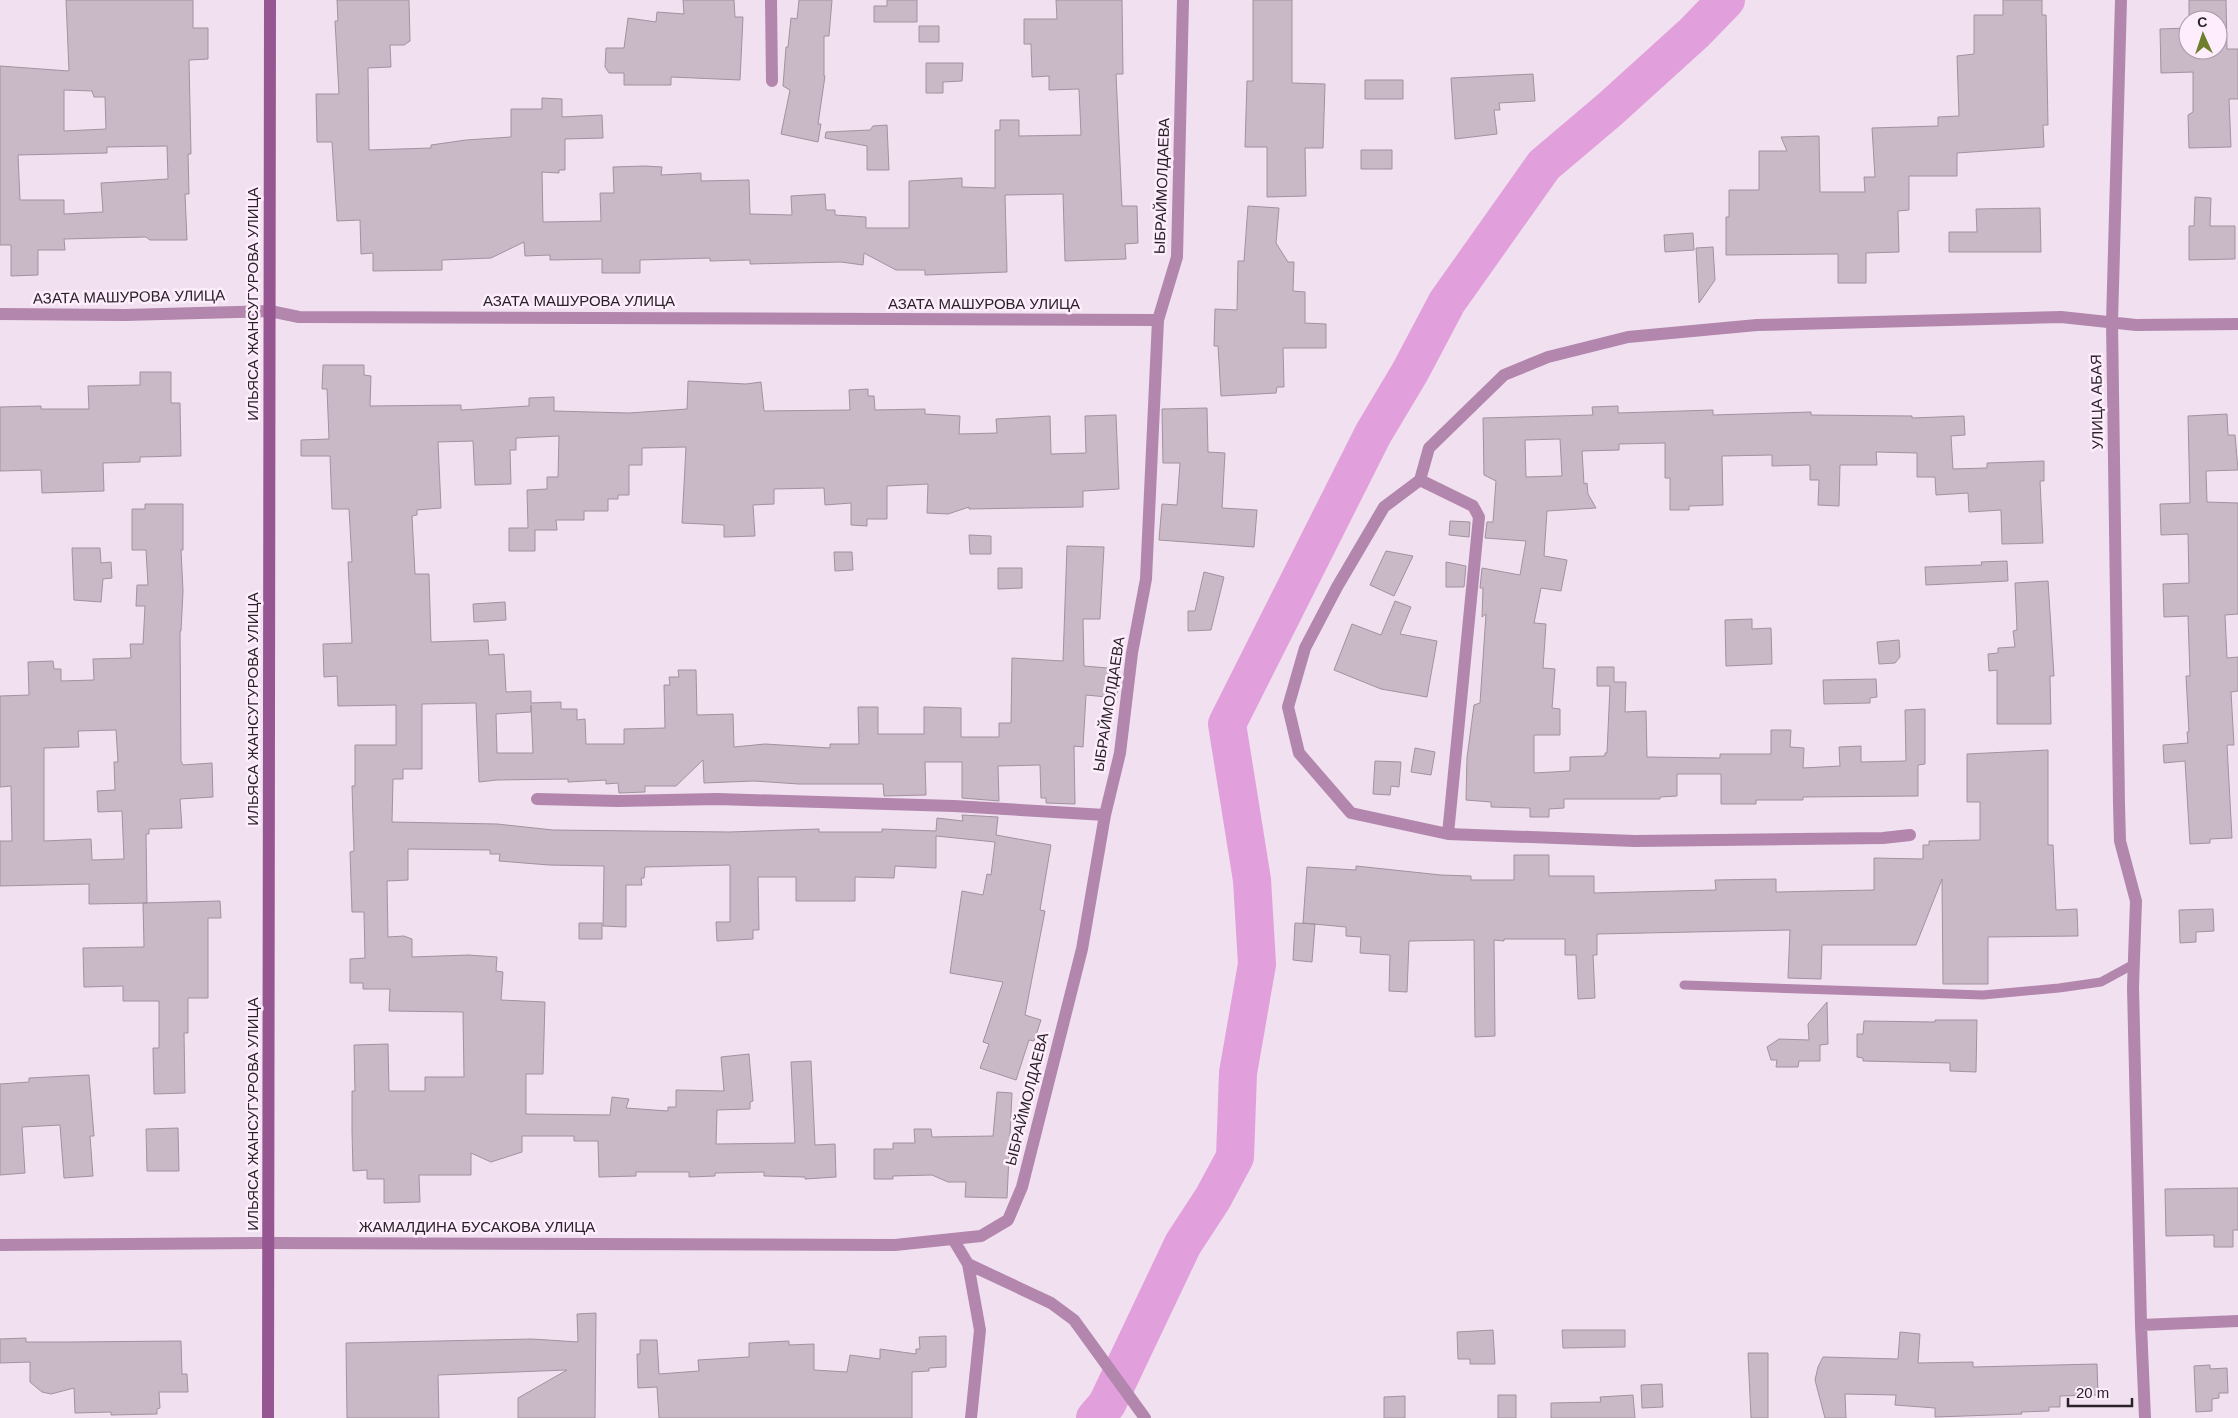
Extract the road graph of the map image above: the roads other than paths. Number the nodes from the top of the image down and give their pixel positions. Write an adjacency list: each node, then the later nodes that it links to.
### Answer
1 (270, 0): 6 (street, ИЛЬЯСА ЖАНСУГУРОВА УЛИЦА)
2 (772, 0): 5 (street)
3 (1183, 0): 8 (street, ЫБРАЙМОЛДАЕВА)
4 (2121, 0): 9 (street, УЛИЦА АБАЯ)
5 (772, 81)
6 (270, 311): 7 (street, АЗАТА МАШУРОВА УЛИЦА); 8 (street, АЗАТА МАШУРОВА УЛИЦА); 19 (street, ИЛЬЯСА ЖАНСУГУРОВА УЛИЦА)
7 (0, 314)
8 (1158, 320): 13 (street, ЫБРАЙМОЛДАЕВА)
9 (2112, 322): 10 (street); 11 (street); 16 (street, УЛИЦА АБАЯ)
10 (2238, 324)
11 (1420, 480): 14 (street); 14 (street)
12 (537, 799): 13 (street)
13 (1105, 815): 18 (street, ЫБРАЙМОЛДАЕВА)
14 (1448, 834): 15 (street)
15 (1910, 835)
16 (2134, 964): 17 (lane); 23 (street, УЛИЦА АБАЯ)
17 (1684, 985)
18 (953, 1239): 19 (street, ЖАМАЛДИНА БУСАКОВА УЛИЦА); 21 (street)
19 (269, 1243): 20 (street, ЖАМАЛДИНА БУСАКОВА УЛИЦА); 25 (street, ИЛЬЯСА ЖАНСУГУРОВА УЛИЦА)
20 (0, 1245)
21 (968, 1264): 24 (street); 26 (street)
22 (2238, 1321): 23 (street)
23 (2141, 1325): 27 (street, УЛИЦА АБАЯ)
24 (1141, 1413)
25 (268, 1418)
26 (971, 1418)
27 (2145, 1418)

